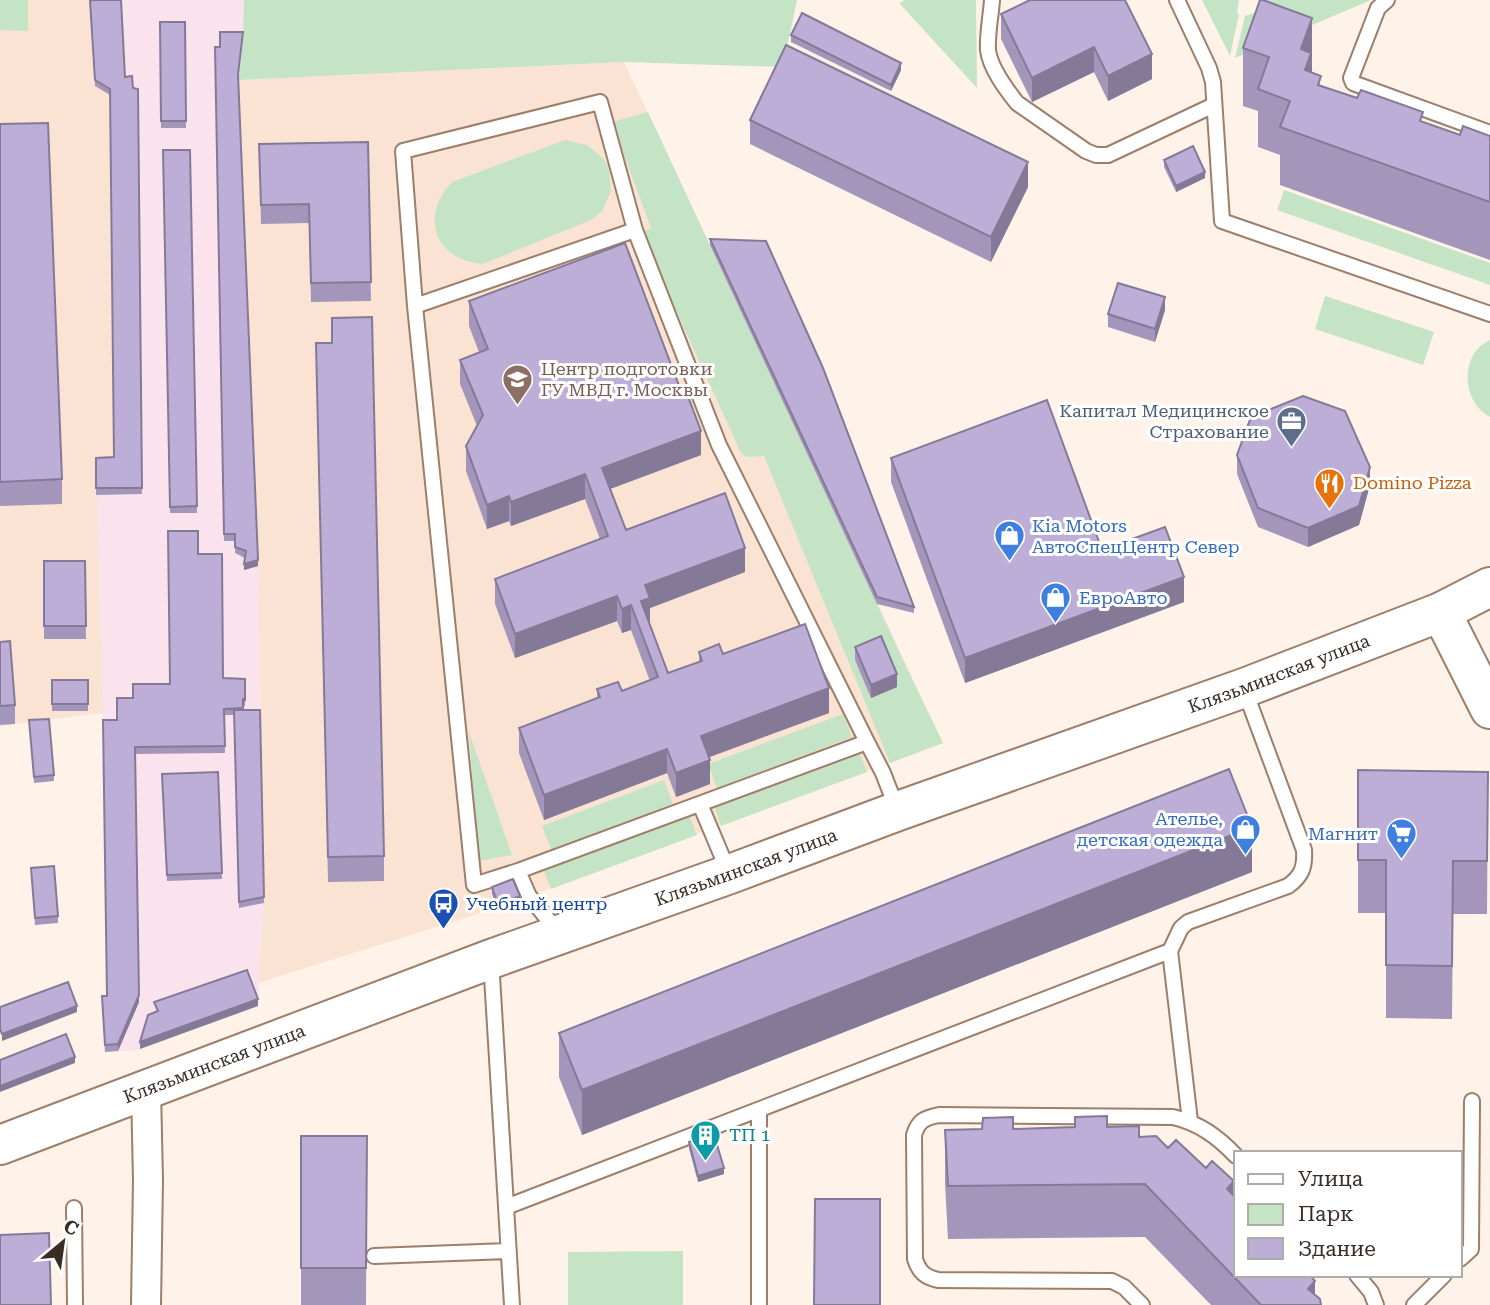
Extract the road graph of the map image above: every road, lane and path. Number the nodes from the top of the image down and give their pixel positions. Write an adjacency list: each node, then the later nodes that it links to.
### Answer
1 (992, 0): 4 (lane)
2 (1177, 0): 4 (lane)
3 (1387, 0): 5 (lane)
4 (1214, 105): 8 (lane)
5 (1490, 133)
6 (635, 230): 7 (lane); 7 (lane); 13 (lane)
7 (415, 306): 16 (lane)
8 (1490, 314)
9 (1490, 587): 10 (street, Клязьминская улица)
10 (1441, 612): 11 (street, Клязьминская улица); 12 (street)
11 (1244, 688): 15 (street, Клязьминская улица); 19 (lane)
12 (1490, 709)
13 (867, 742): 14 (lane); 15 (lane)
14 (700, 804): 16 (lane); 17 (lane)
15 (898, 811): 17 (street, Клязьминская улица)
16 (518, 871): 18 (lane)
17 (730, 874): 18 (street, Клязьминская улица)
18 (560, 934): 20 (street, Клязьминская улица)
19 (1170, 951): 23 (lane); 24 (lane)
20 (491, 959): 21 (street, Клязьминская улица); 27 (lane)
21 (146, 1090): 25 (street, Клязьминская улица); 35 (street)
22 (1472, 1101): 31 (lane)
23 (760, 1110): 27 (lane); 37 (lane)
24 (1189, 1121): 26 (lane); 38 (lane)
25 (0, 1145)
26 (1234, 1154)
27 (506, 1207): 29 (lane)
28 (74, 1208): 34 (lane)
29 (508, 1251): 30 (lane); 36 (lane)
30 (374, 1255)
31 (1462, 1257)
32 (1359, 1277): 39 (lane)
33 (1442, 1277): 40 (lane)
34 (75, 1305)
35 (146, 1305)
36 (512, 1305)
37 (759, 1305)
38 (1142, 1305)
39 (1376, 1305)
40 (1414, 1305)

